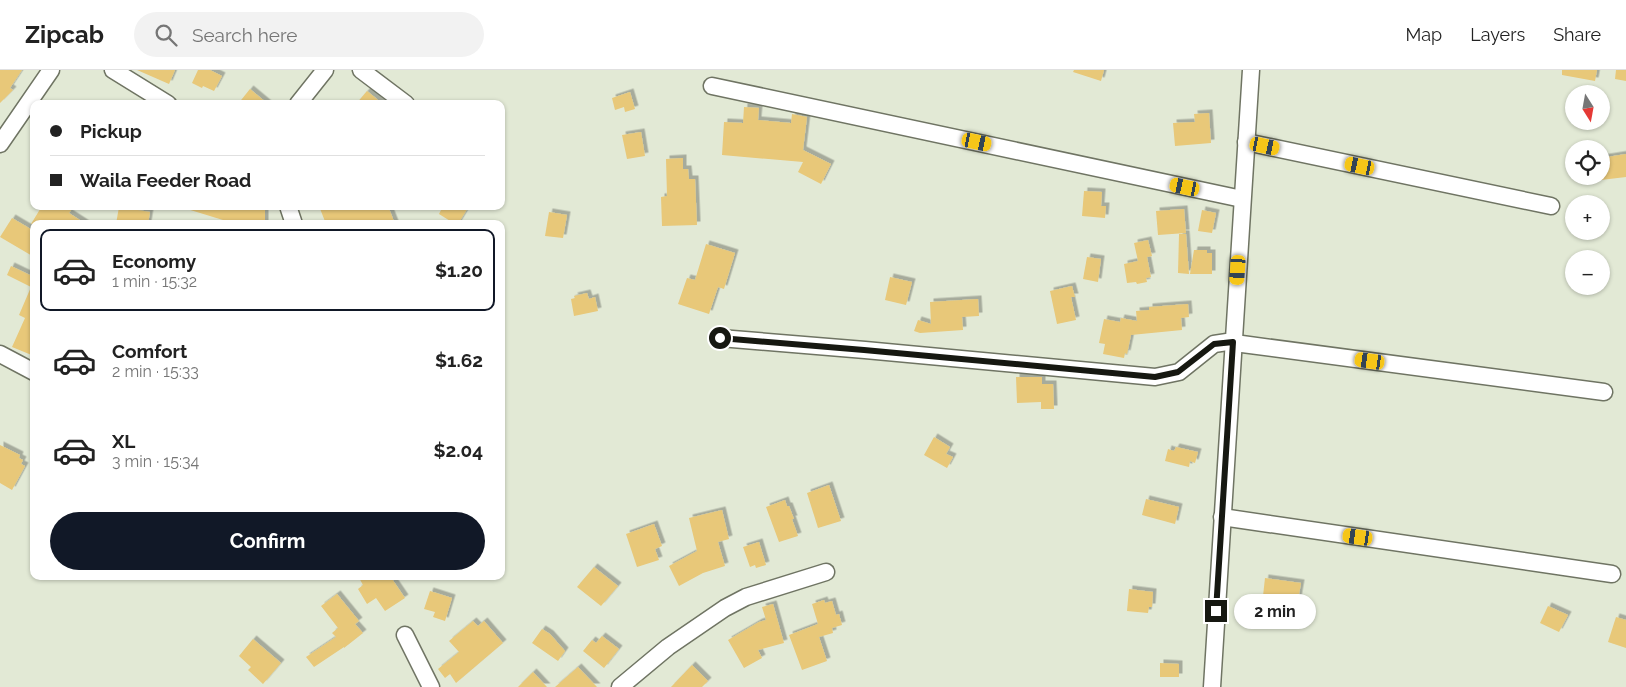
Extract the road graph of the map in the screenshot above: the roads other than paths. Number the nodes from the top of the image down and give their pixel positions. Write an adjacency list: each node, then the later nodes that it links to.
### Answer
1 (51, 70): 8 (street)
2 (112, 70): 9 (street)
3 (325, 70): 10 (street)
4 (361, 70): 11 (street)
5 (1250, 70): 12 (street)
6 (712, 86): 14 (street)
7 (30, 100): 13 (street)
8 (30, 100)
9 (161, 100)
10 (301, 100)
11 (401, 100)
12 (1246, 142): 14 (street); 15 (street)
13 (0, 144)
14 (1242, 199): 17 (street)
15 (1552, 206)
16 (720, 338): 17 (street)
17 (1233, 342): 20 (street); 21 (street)
18 (0, 354): 19 (street)
19 (30, 370)
20 (1604, 392)
21 (1222, 517): 23 (street); 27 (street)
22 (826, 572): 26 (street)
23 (1612, 574)
24 (405, 635): 25 (street)
25 (431, 687)
26 (620, 687)
27 (1212, 687)

